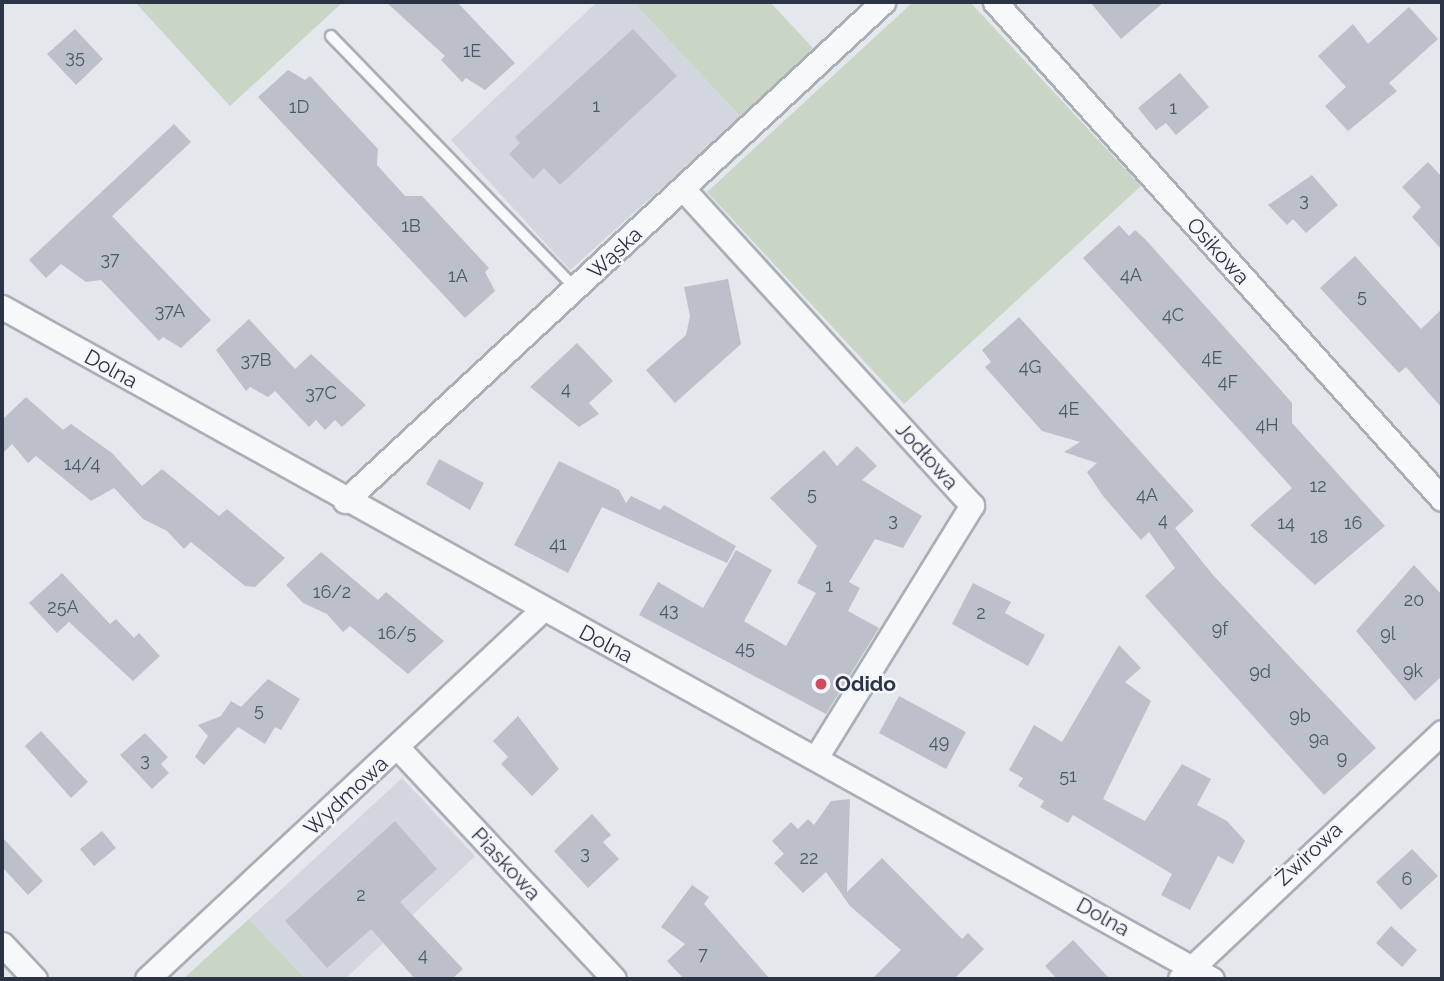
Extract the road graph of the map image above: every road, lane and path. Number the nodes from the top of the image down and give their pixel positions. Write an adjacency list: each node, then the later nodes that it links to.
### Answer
1 (883, 2): 4 (street, Wąska)
2 (995, 2): 7 (street, Osikowa)
3 (331, 36): 5 (lane)
4 (684, 190): 5 (street, Wąska); 12 (street, Jodłowa)
5 (576, 289): 8 (street, Wąska)
6 (2, 307): 8 (street, Dolna)
7 (1442, 499)
8 (345, 501): 9 (street, Dolna)
9 (542, 610): 11 (street, Wydmowa); 12 (street, Dolna)
10 (1442, 732): 14 (street, Żwirowa)
11 (398, 748): 16 (street, Wydmowa); 17 (street, Piaskowa)
12 (817, 756): 14 (street, Dolna)
13 (2, 944): 15 (street)
14 (1184, 972): 18 (street, Dolna)
15 (35, 979)
16 (148, 979)
17 (614, 979)
18 (1212, 979)

